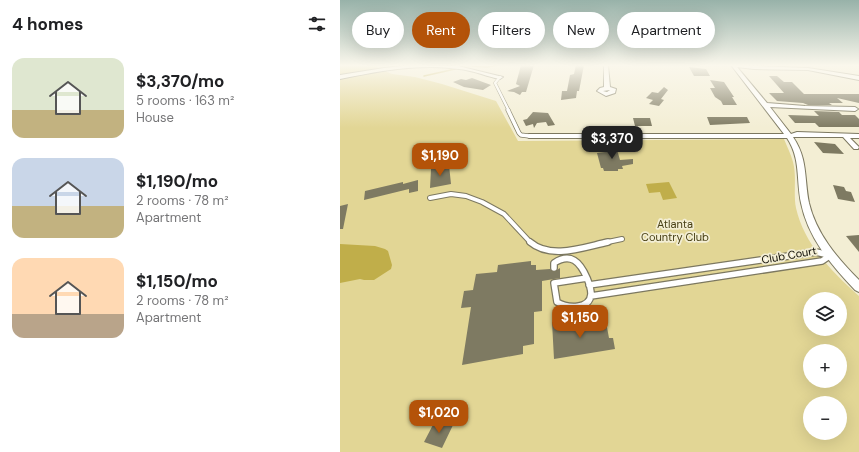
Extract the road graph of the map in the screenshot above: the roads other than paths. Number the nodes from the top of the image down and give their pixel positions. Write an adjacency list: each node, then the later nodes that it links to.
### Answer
1 (497, 86): 5 (lane)
2 (750, 86): 3 (street)
3 (763, 103): 4 (street); 6 (street)
4 (855, 109)
5 (529, 136): 6 (street)
6 (789, 136): 7 (street); 12 (street)
7 (845, 136): 8 (street); 9 (street)
8 (859, 136)
9 (856, 148)
10 (430, 198): 11 (lane)
11 (622, 238)
12 (831, 255): 15 (lane, Club Court); 16 (street); 17 (lane, Club Court)
13 (554, 268): 14 (lane)
14 (587, 278): 15 (lane); 17 (lane)
15 (590, 286): 17 (lane)
16 (859, 286)
17 (591, 296)

